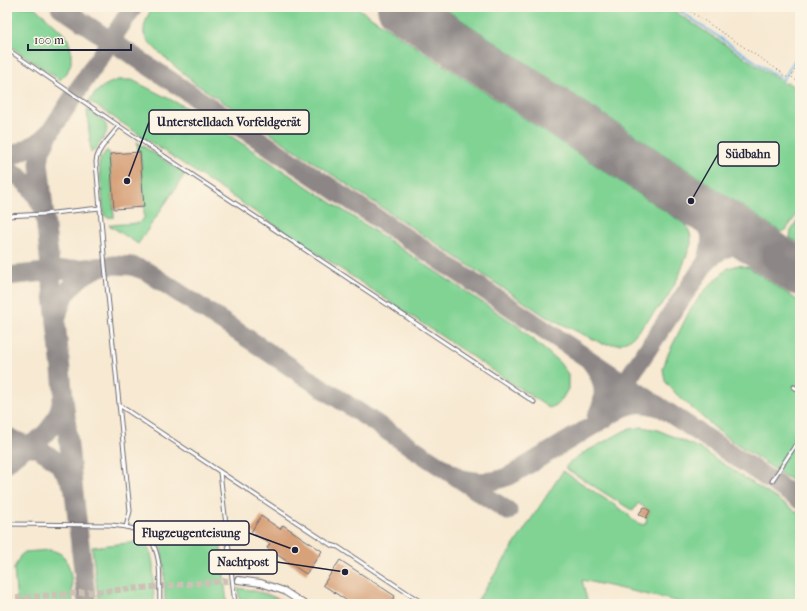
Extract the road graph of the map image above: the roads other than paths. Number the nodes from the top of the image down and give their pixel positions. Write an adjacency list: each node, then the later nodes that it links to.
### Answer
1 (7, 49): 2 (lane)
2 (119, 126): 3 (lane); 7 (lane)
3 (100, 208): 4 (lane); 8 (lane)
4 (7, 216)
5 (794, 387): 6 (lane)
6 (800, 391)
7 (534, 402)
8 (119, 405): 10 (lane); 13 (lane)
9 (800, 438): 11 (lane)
10 (220, 472): 16 (lane); 18 (lane)
11 (772, 481)
12 (7, 524): 13 (lane)
13 (126, 527): 15 (lane)
14 (238, 580): 17 (street)
15 (160, 604)
16 (235, 604)
17 (304, 604)
18 (424, 604)

